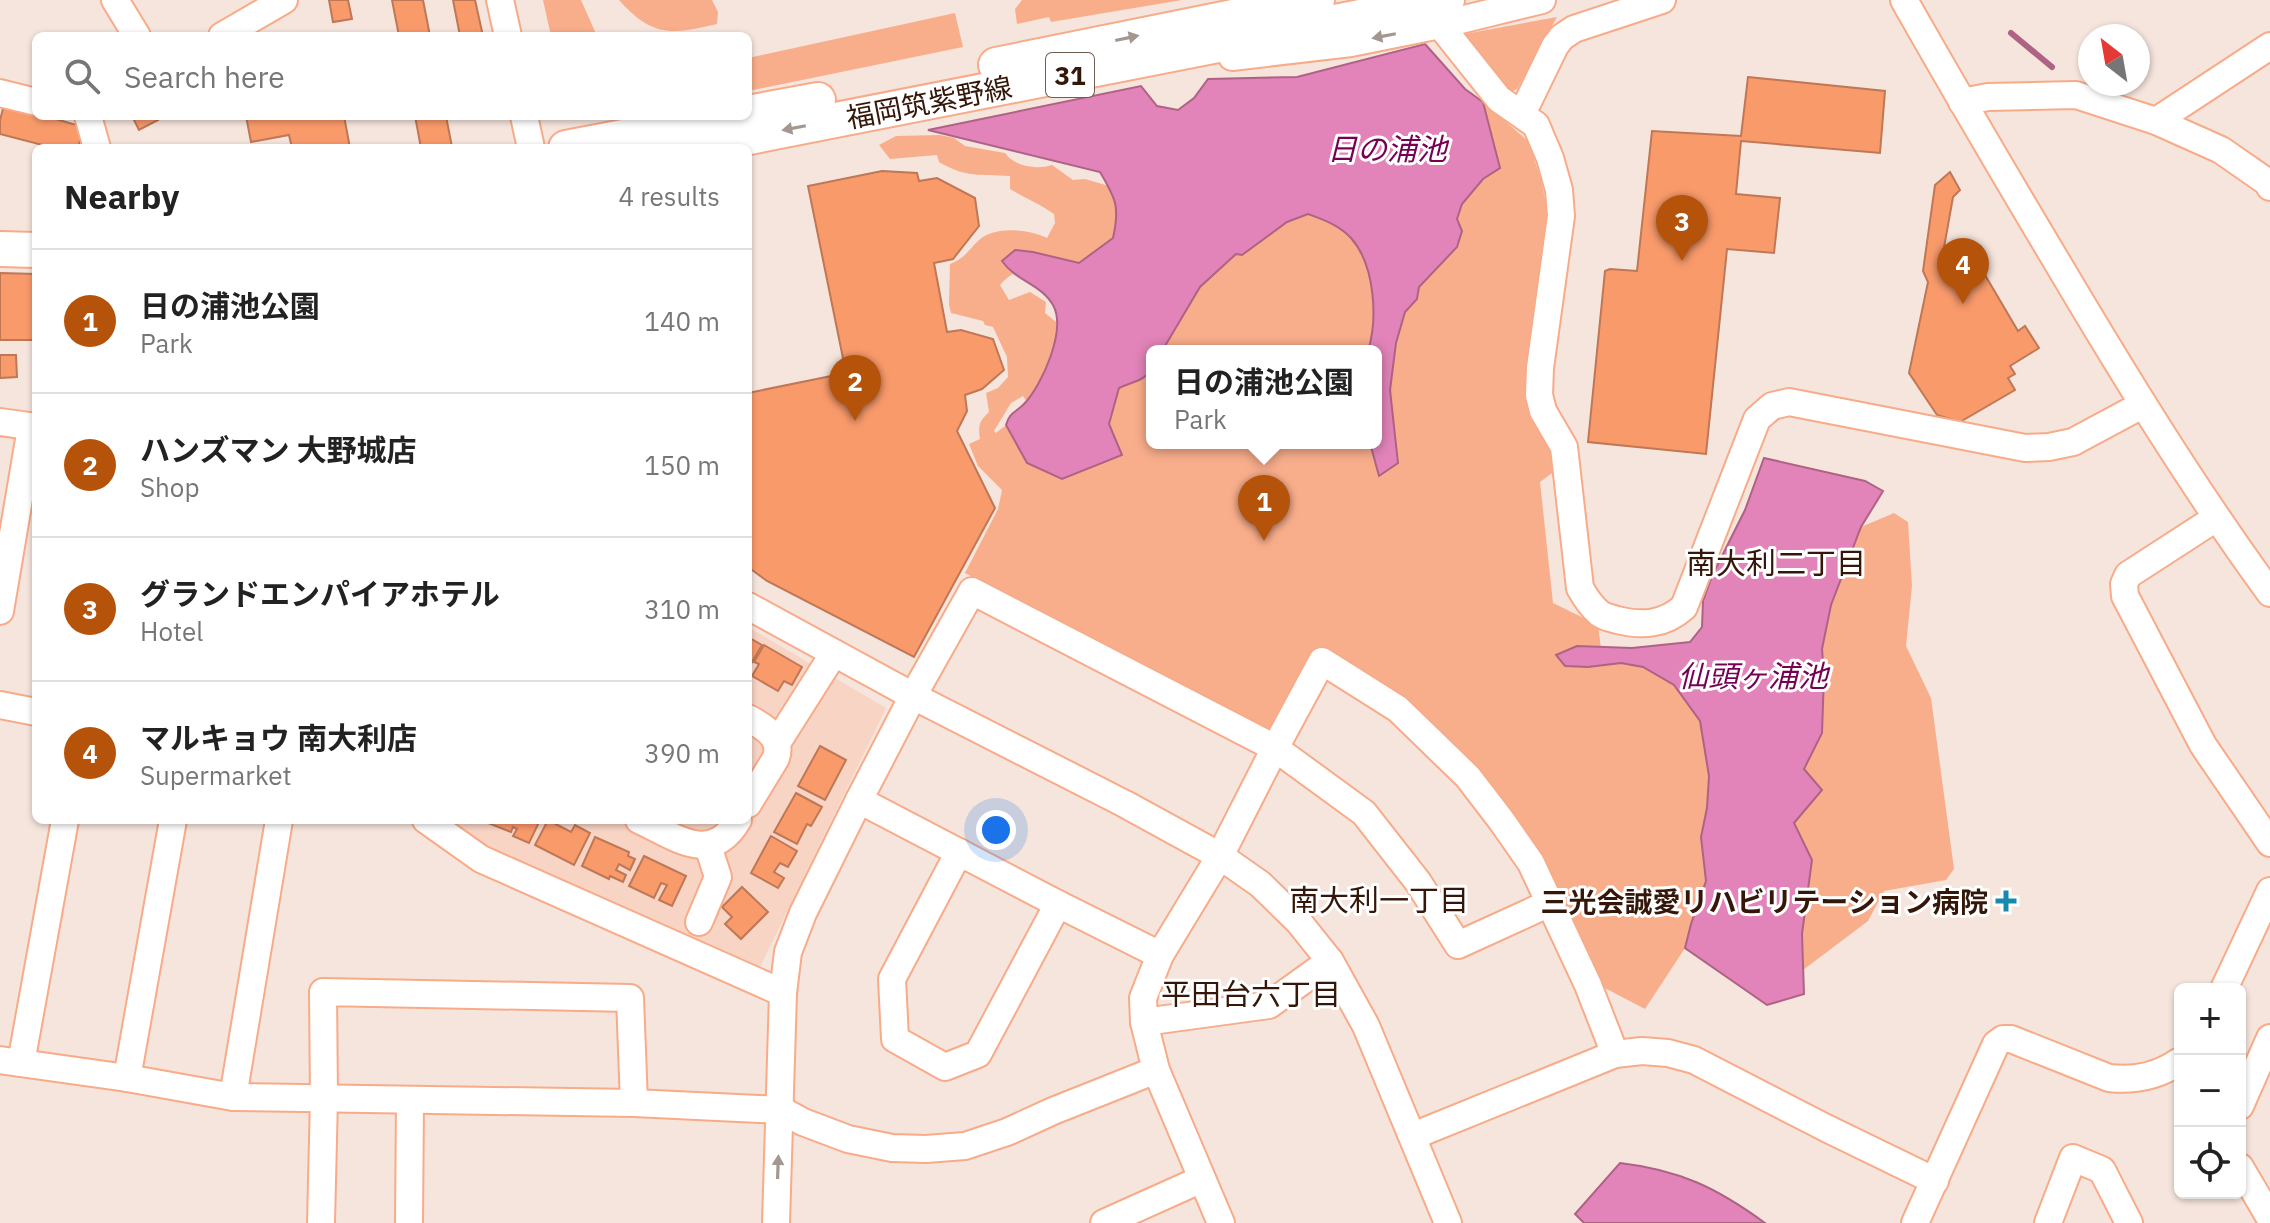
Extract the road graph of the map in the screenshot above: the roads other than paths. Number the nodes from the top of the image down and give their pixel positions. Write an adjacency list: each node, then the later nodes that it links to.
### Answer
1 (115, 0): 11 (street)
2 (284, 0): 12 (street)
3 (500, 0): 13 (street)
4 (1261, 0): 10 (street)
5 (1317, 0): 10 (main road, 福岡筑紫野線 / 31)
6 (1542, 0): 9 (street)
7 (1662, 0): 19 (street)
8 (1904, 0): 17 (street)
9 (1444, 12): 19 (street); 27 (main road, 福岡筑紫野線 / 31, one-way to 27)
10 (1215, 20): 18 (main road, 福岡筑紫野線 / 31, one-way to 10)
11 (135, 32)
12 (229, 32)
13 (507, 32)
14 (2270, 46): 23 (street)
15 (0, 93): 16 (street)
16 (32, 101)
17 (1962, 102): 23 (street); 33 (street)
18 (752, 112)
19 (1522, 114): 33 (street)
20 (89, 120): 24 (street)
21 (525, 120): 25 (street)
22 (712, 120): 26 (main road)
23 (2156, 121): 28 (street)
24 (96, 144)
25 (530, 144)
26 (587, 144)
27 (714, 144)
28 (2270, 187)
29 (0, 227): 30 (main road)
30 (32, 227)
31 (0, 249): 32 (main road)
32 (32, 250)
33 (2142, 405): 37 (street)
34 (0, 422): 35 (street)
35 (32, 428)
36 (32, 439): 40 (street)
37 (2216, 518): 38 (street); 56 (street)
38 (2270, 593)
39 (752, 608): 41 (street)
40 (0, 611)
41 (834, 653): 42 (street); 46 (street)
42 (913, 696): 47 (street); 49 (street); 59 (street)
43 (0, 705): 44 (street)
44 (32, 711)
45 (752, 720): 46 (street)
46 (777, 743): 48 (street)
47 (1275, 748): 59 (street); 61 (street); 61 (street)
48 (752, 797)
49 (859, 800): 58 (street); 67 (street)
50 (64, 824): 71 (street)
51 (172, 824): 74 (street)
52 (278, 824): 76 (street)
53 (432, 824): 67 (street)
54 (648, 824): 57 (street)
55 (736, 824): 57 (street)
56 (2270, 843)
57 (708, 846): 63 (street)
58 (959, 852): 62 (street); 62 (street)
59 (1220, 856): 64 (street); 65 (street)
60 (2270, 891): 66 (street)
61 (1550, 903): 70 (street)
62 (1058, 904): 64 (street)
63 (699, 922)
64 (1160, 955): 68 (street)
65 (1330, 961): 68 (street); 81 (street)
66 (2227, 983)
67 (783, 993): 80 (street)
68 (1144, 1022): 73 (street)
69 (2270, 1038): 75 (street)
70 (1615, 1054): 81 (street); 84 (street)
71 (10, 1061): 74 (street)
72 (2174, 1066): 84 (street)
73 (1156, 1070): 80 (street); 83 (street)
74 (127, 1078): 76 (street)
75 (2246, 1092)
76 (233, 1097): 77 (street)
77 (324, 1098): 78 (street); 79 (street); 86 (street)
78 (410, 1100): 79 (street); 87 (street)
79 (634, 1103): 80 (street)
80 (781, 1110): 88 (street, one-way to 80)
81 (1413, 1136): 91 (street)
82 (2246, 1177): 85 (street)
83 (1202, 1179): 89 (street); 90 (street)
84 (1935, 1181): 92 (street)
85 (2270, 1218)
86 (321, 1223)
87 (409, 1223)
88 (776, 1223)
89 (1104, 1223)
90 (1221, 1223)
91 (1448, 1223)
92 (1915, 1223)
93 (2048, 1223): 94 (street)
94 (2129, 1223)

